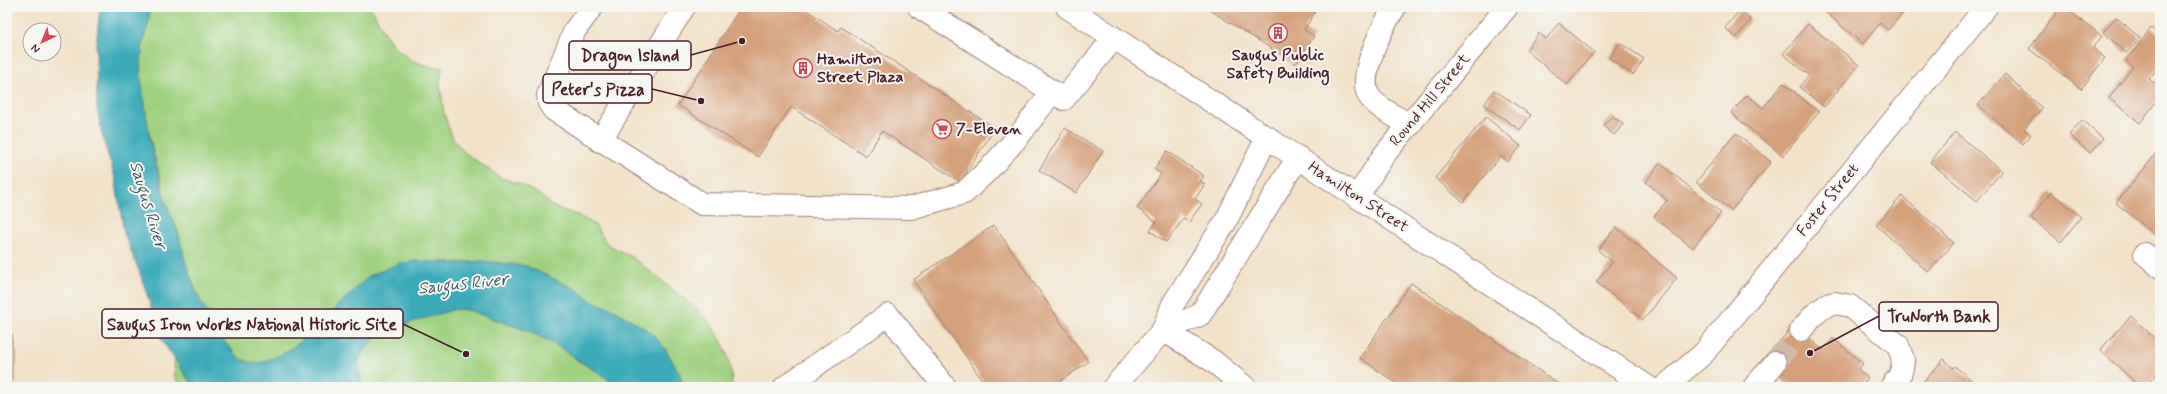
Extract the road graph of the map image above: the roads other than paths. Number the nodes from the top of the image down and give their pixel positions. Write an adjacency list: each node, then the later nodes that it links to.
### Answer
1 (592, 7): 12 (street)
2 (684, 7): 12 (street)
3 (919, 7): 9 (street)
4 (1067, 7): 8 (street, Hamilton Street)
5 (1395, 7): 10 (street)
6 (1507, 7): 10 (street, Round Hill Street)
7 (1986, 7): 23 (street, Foster Street)
8 (1114, 38): 9 (street); 11 (street, Hamilton Street)
9 (1052, 92): 12 (street)
10 (1410, 125): 14 (street, Round Hill Street)
11 (1267, 137): 13 (street, Hamilton Street); 15 (street)
12 (600, 141)
13 (1298, 158): 14 (street, Hamilton Street); 15 (street)
14 (1358, 197): 22 (street, Hamilton Street)
15 (1163, 330): 20 (street); 21 (street)
16 (1801, 330): 25 (street)
17 (1775, 363): 24 (street)
18 (784, 387): 19 (street)
19 (945, 387)
20 (1114, 387)
21 (1245, 387)
22 (1648, 387)
23 (1664, 387)
24 (1754, 387)
25 (1891, 387)

